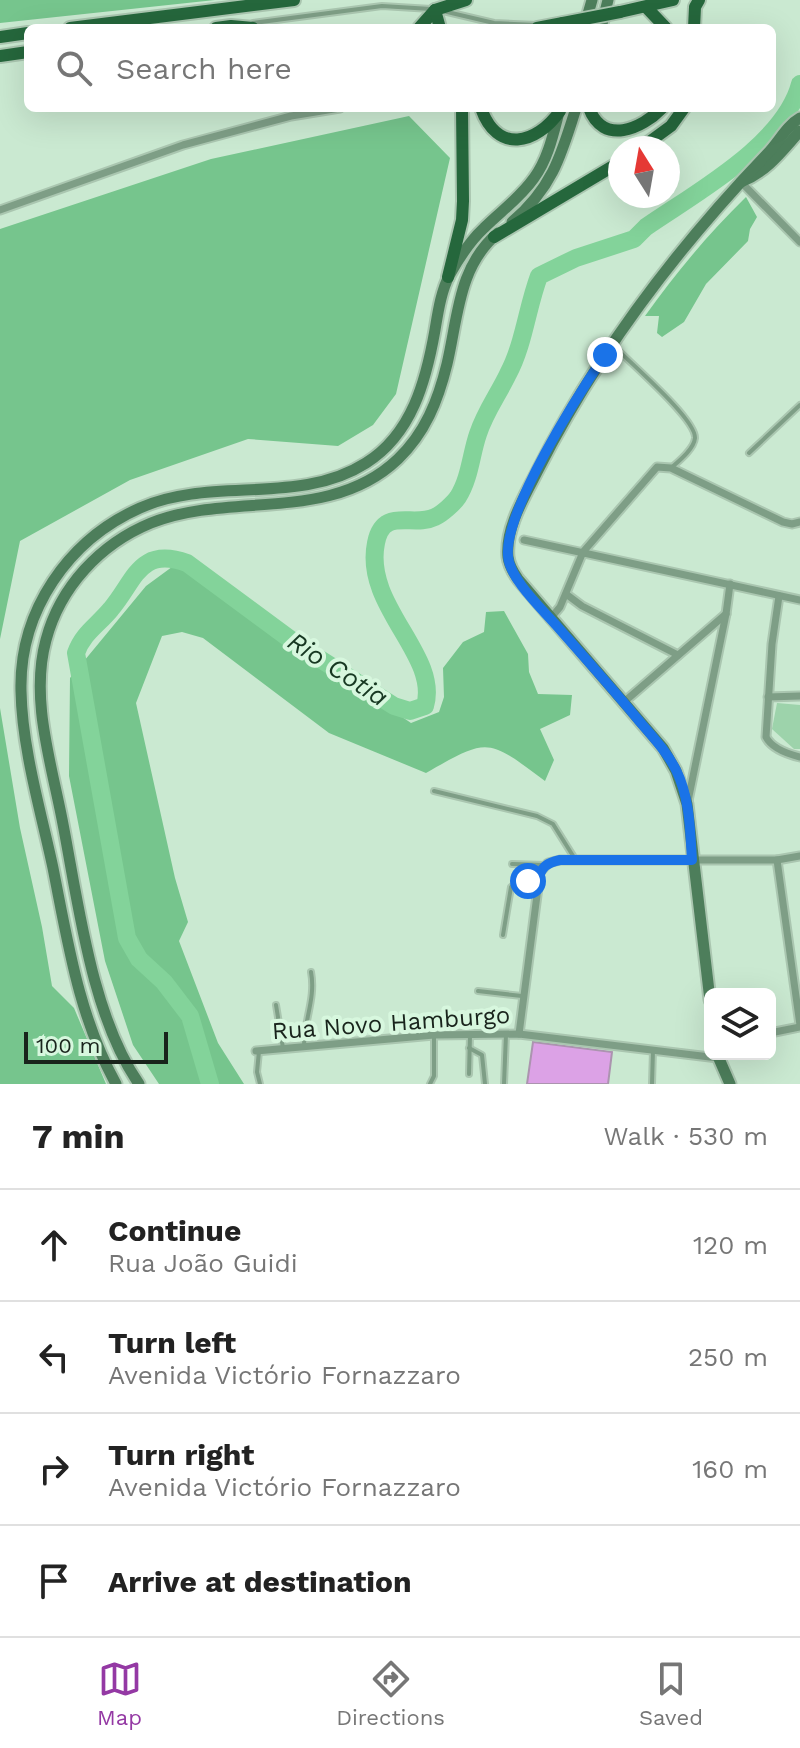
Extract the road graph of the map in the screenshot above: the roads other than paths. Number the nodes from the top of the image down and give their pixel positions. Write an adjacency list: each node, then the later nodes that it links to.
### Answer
1 (294, 0): 9 (main road)
2 (466, 0): 8 (main road)
3 (592, 0): 14 (main road)
4 (608, 0): 15 (main road)
5 (673, 0): 7 (main road)
6 (699, 0): 17 (main road)
7 (646, 7): 13 (main road, bridge); 16 (main road)
8 (435, 10): 10 (lane); 11 (main road); 12 (main road); 13 (lane)
9 (102, 24)
10 (246, 24)
11 (423, 24)
12 (439, 24)
13 (559, 24)
14 (585, 24)
15 (602, 24)
16 (662, 24)
17 (694, 24)
18 (24, 34): 19 (main road)
19 (0, 37)
20 (24, 53): 21 (main road)
21 (0, 56)
22 (316, 112): 36 (street)
23 (462, 112): 39 (main road)
24 (483, 112): 26 (main road)
25 (559, 112): 39 (main road)
26 (559, 112)
27 (575, 112): 37 (main road)
28 (591, 112): 29 (main road)
29 (657, 112)
30 (681, 112): 33 (main road)
31 (800, 118): 35 (main road)
32 (800, 131): 35 (main road)
33 (657, 136)
34 (608, 169): 37 (main road)
35 (741, 182): 38 (street); 40 (main road)
36 (0, 210)
37 (494, 237): 87 (main road)
38 (800, 242)
39 (448, 277): 86 (main road)
40 (612, 344): 43 (lane); 52 (main road)
41 (800, 405): 42 (lane)
42 (749, 453)
43 (671, 468): 44 (street); 46 (street)
44 (798, 523)
45 (524, 540): 46 (street)
46 (583, 552): 47 (street); 48 (street)
47 (730, 584): 49 (street); 51 (street)
48 (566, 594): 52 (street); 53 (street)
49 (779, 596): 50 (street); 55 (street)
50 (800, 600)
51 (726, 614): 53 (street); 59 (street)
52 (550, 619): 56 (main road)
53 (678, 655): 56 (street)
54 (800, 696): 55 (street)
55 (768, 697): 57 (street)
56 (624, 702): 59 (main road)
57 (800, 757)
58 (434, 791): 61 (lane)
59 (687, 804): 62 (main road)
60 (800, 856): 63 (street)
61 (575, 859): 62 (street); 65 (street)
62 (692, 860): 63 (street); 68 (main road)
63 (777, 860): 72 (street)
64 (512, 864): 65 (lane)
65 (541, 873): 66 (lane); 70 (street)
66 (503, 935)
67 (311, 972): 78 (lane)
68 (708, 988)
69 (478, 991): 70 (lane)
70 (522, 996): 76 (street)
71 (276, 1005): 79 (lane)
72 (800, 1026): 73 (street)
73 (776, 1032)
74 (470, 1033): 75 (street, Rua Novo Hamburgo); 77 (street, Rua Novo Hamburgo); 80 (lane)
75 (506, 1033): 76 (street, Rua Novo Hamburgo); 91 (lane)
76 (519, 1034): 81 (street, Rua Novo Hamburgo)
77 (434, 1035): 78 (street, Rua Novo Hamburgo); 89 (lane)
78 (304, 1046): 79 (street, Rua Novo Hamburgo)
79 (283, 1048): 82 (street, Rua Novo Hamburgo)
80 (469, 1048): 85 (lane); 90 (lane)
81 (653, 1050): 83 (street, Rua Novo Hamburgo); 92 (lane)
82 (258, 1051): 88 (lane)
83 (704, 1055)
84 (720, 1060): 93 (main road)
85 (469, 1074)
86 (116, 1084)
87 (139, 1084)
88 (260, 1084)
89 (430, 1084)
90 (485, 1084)
91 (504, 1084)
92 (652, 1084)
93 (730, 1084)

